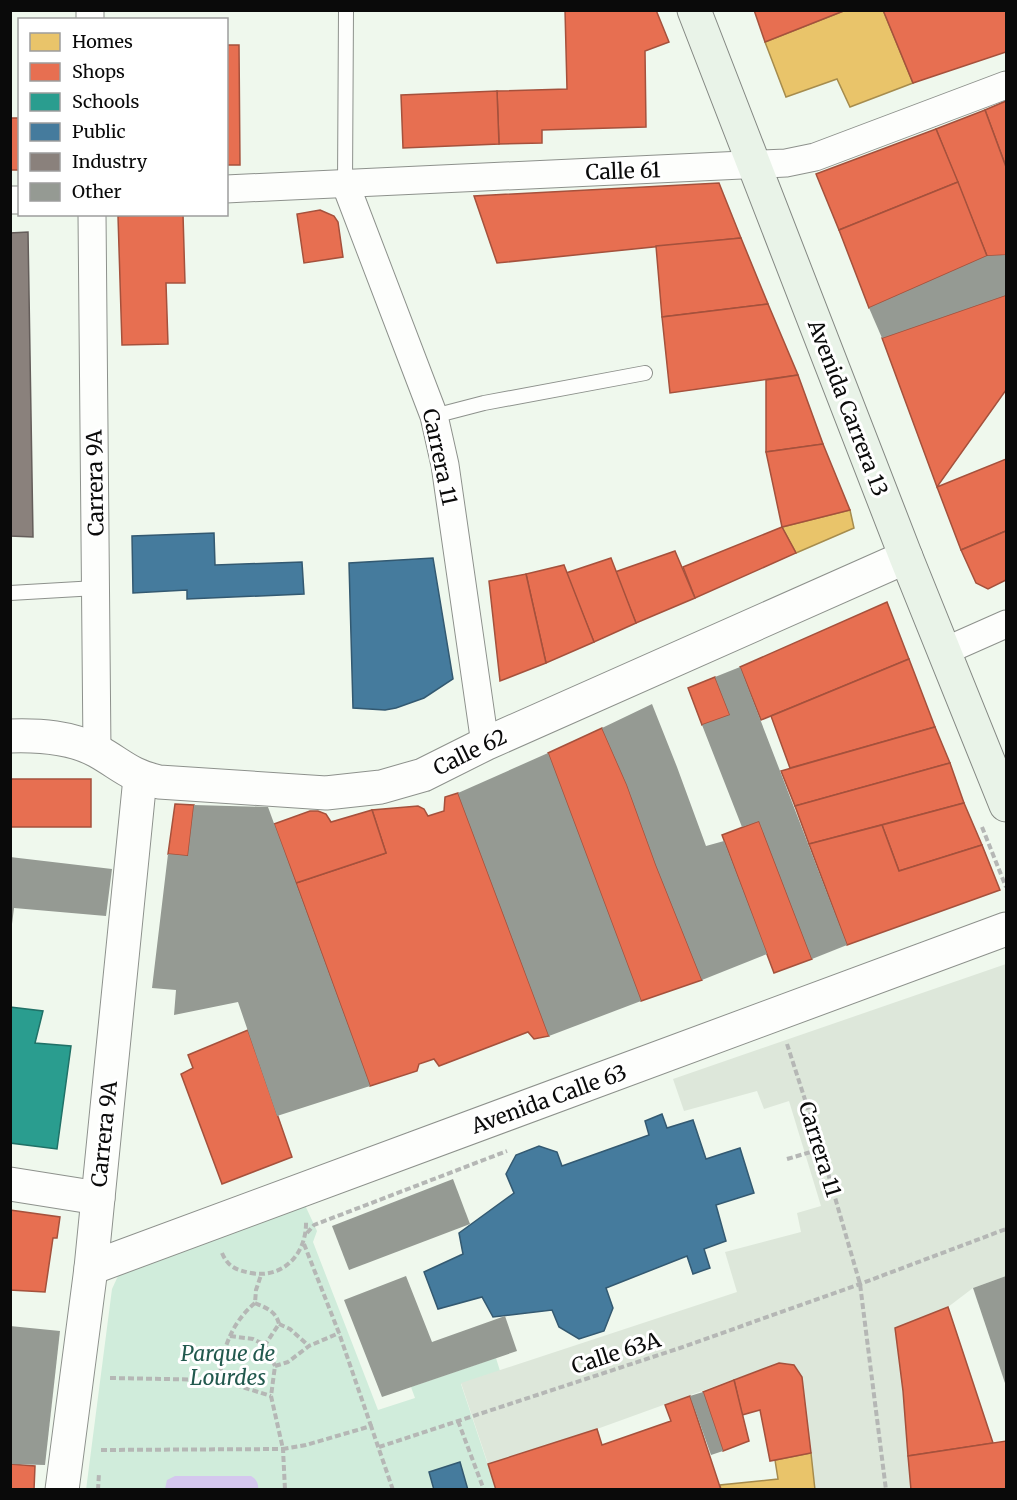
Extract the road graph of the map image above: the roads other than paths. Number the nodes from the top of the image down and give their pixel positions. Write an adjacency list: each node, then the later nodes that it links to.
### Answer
1 (346, 10): 5 (lane)
2 (693, 10): 4 (main road, Avenida Carrera 13)
3 (1006, 85): 4 (street, Calle 61)
4 (754, 166): 5 (street, Calle 61); 10 (main road, Avenida Carrera 13)
5 (345, 183): 6 (street, Calle 61); 9 (street, Carrera 11)
6 (228, 189)
7 (92, 216): 11 (street, Carrera 9A)
8 (645, 373): 9 (lane)
9 (434, 417): 16 (street, Carrera 11)
10 (906, 557): 14 (main road, Avenida Carrera 13); 16 (street, Calle 62)
11 (96, 588): 12 (lane); 17 (street, Carrera 9A)
12 (10, 593)
13 (1006, 624): 14 (street)
14 (945, 651): 19 (main road, Avenida Carrera 13)
15 (10, 736): 17 (street, Calle 62)
16 (484, 744): 18 (street, Calle 62)
17 (97, 751): 18 (street, Calle 62)
18 (140, 778): 22 (street, Carrera 9A)
19 (1006, 805)
20 (1006, 929): 23 (street, Avenida Calle 63)
21 (10, 1184): 22 (street)
22 (98, 1198): 23 (street, Carrera 9A)
23 (91, 1268): 24 (street, Carrera 9A)
24 (62, 1490)

